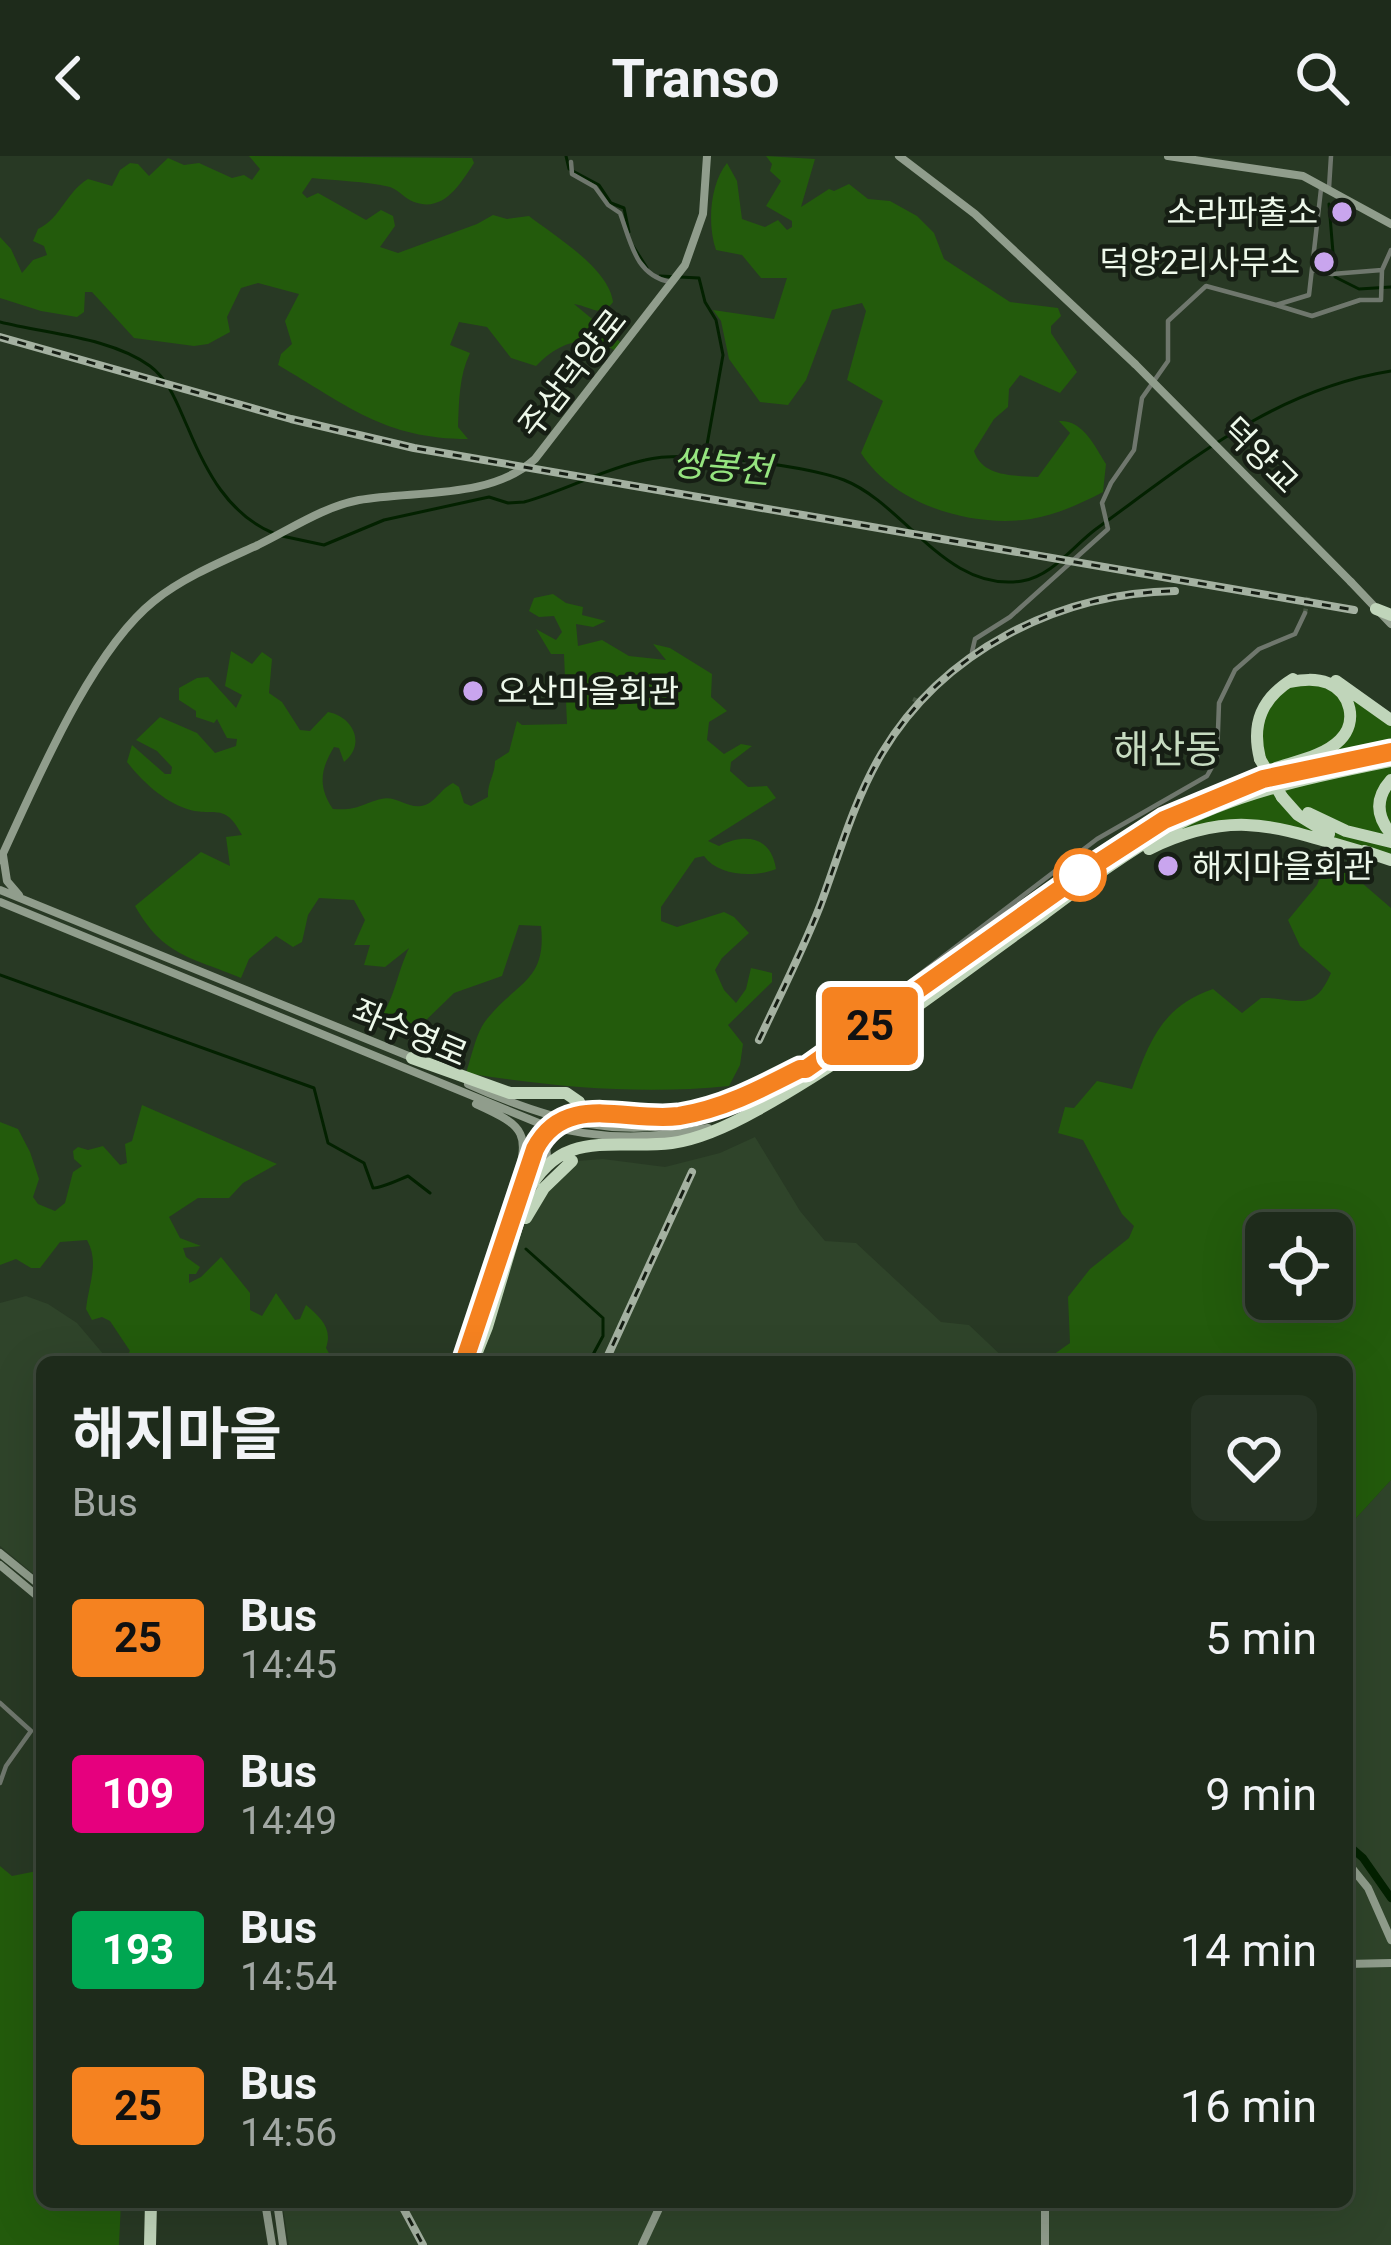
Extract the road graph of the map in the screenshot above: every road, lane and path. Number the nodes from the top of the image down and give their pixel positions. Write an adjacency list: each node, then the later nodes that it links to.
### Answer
1 (707, 156): 12 (street, 주삼덕양로)
2 (899, 156): 14 (street, 덕양교, bridge)
3 (1168, 156): 5 (street)
4 (1331, 156): 7 (street)
5 (1180, 157): 7 (street)
6 (571, 162): 12 (street)
7 (1325, 186): 8 (street); 10 (street)
8 (1391, 224)
9 (1391, 250): 11 (street)
10 (1312, 270): 11 (street); 13 (street)
11 (1382, 270): 13 (street)
12 (676, 278): 27 (street, 주삼덕양로)
13 (1276, 305): 17 (street)
14 (1376, 609): 16 (highway)
15 (1305, 614): 24 (street)
16 (1391, 619)
17 (972, 652)
18 (1288, 682): 19 (highway); 22 (highway, bridge); 23 (highway)
19 (1391, 720)
20 (1391, 757): 23 (highway); 30 (highway)
21 (1391, 781): 25 (highway)
22 (1282, 797): 25 (highway); 28 (highway)
23 (1178, 813): 26 (highway)
24 (1113, 828): 26 (street); 35 (street)
25 (1391, 838)
26 (1124, 845): 35 (highway)
27 (2, 853): 32 (street)
28 (1370, 854): 29 (highway); 30 (highway)
29 (1391, 860)
30 (1105, 870): 39 (highway)
31 (0, 890): 32 (street, 좌수영로)
32 (24, 899): 34 (street, 좌수영로)
33 (0, 902): 36 (street, 좌수영로)
34 (412, 1058): 35 (street, 좌수영로); 38 (highway)
35 (799, 1068): 37 (street); 44 (highway, bridge)
36 (445, 1084): 39 (street, 좌수영로); 40 (street)
37 (763, 1084)
38 (584, 1118)
39 (724, 1125): 42 (highway)
40 (525, 1147): 42 (street); 45 (street)
41 (572, 1161): 43 (highway)
42 (527, 1193): 43 (highway)
43 (509, 1258): 44 (highway)
44 (477, 1343): 46 (highway)
45 (468, 1356)
46 (470, 1356)
47 (0, 1552): 49 (street)
48 (0, 1565): 50 (street)
49 (36, 1582)
50 (36, 1595)
51 (0, 1703): 52 (street)
52 (0, 1783)
53 (1353, 1870): 54 (street)
54 (1391, 1940)
55 (1353, 1964): 56 (street)
56 (1391, 1964)
57 (147, 2208): 62 (highway)
58 (267, 2208): 63 (street)
59 (278, 2208): 64 (street)
60 (659, 2208): 65 (street)
61 (1045, 2208): 66 (street)
62 (146, 2245)
63 (272, 2245)
64 (283, 2245)
65 (642, 2245)
66 (1045, 2245)

